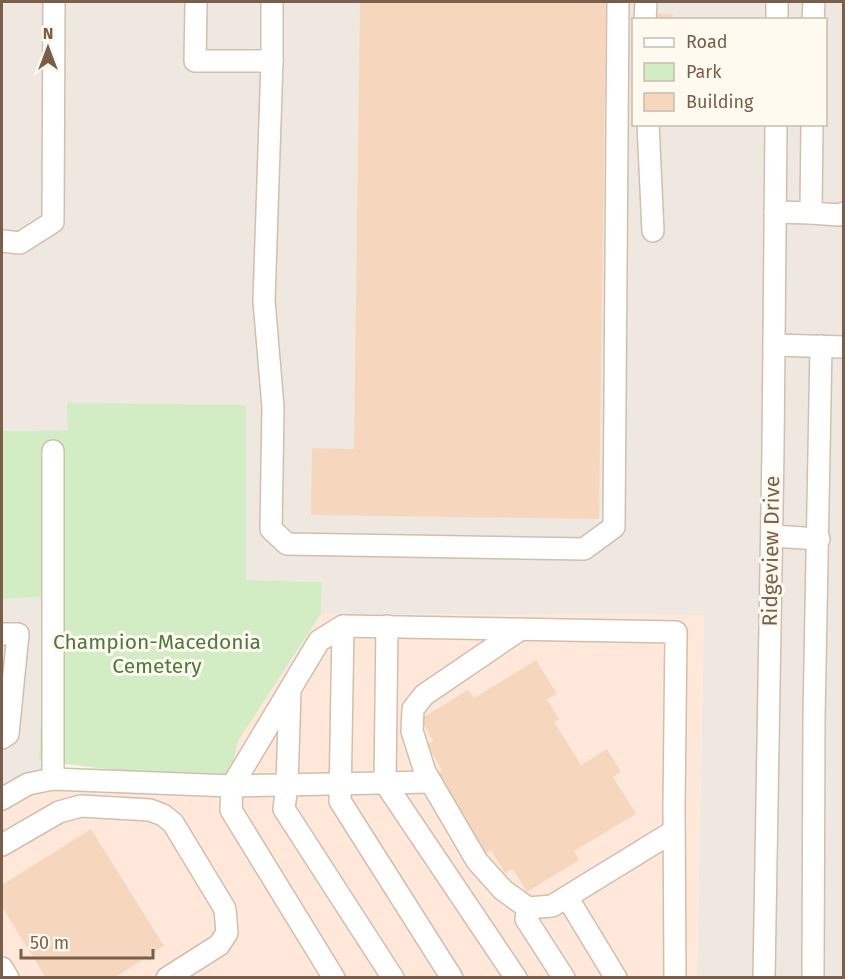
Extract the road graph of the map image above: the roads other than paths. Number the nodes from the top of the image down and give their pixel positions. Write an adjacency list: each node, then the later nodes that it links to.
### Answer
1 (54, 2): 19 (street)
2 (196, 2): 11 (street)
3 (273, 2): 11 (street)
4 (618, 2): 11 (street)
5 (646, 2): 8 (street)
6 (777, 2): 9 (street)
7 (814, 2): 10 (street)
8 (645, 18)
9 (777, 18)
10 (813, 18)
11 (272, 61)
12 (648, 126): 18 (street)
13 (776, 126): 15 (street, Ridgeview Drive)
14 (812, 126): 16 (street)
15 (775, 212): 16 (street); 20 (street, Ridgeview Drive)
16 (811, 213): 17 (street)
17 (843, 213)
18 (653, 231)
19 (2, 241)
20 (774, 345): 21 (street); 24 (street, Ridgeview Drive)
21 (821, 346): 22 (street); 25 (street)
22 (843, 346)
23 (53, 451): 32 (street)
24 (772, 536): 25 (street); 55 (street, Ridgeview Drive)
25 (819, 539): 56 (street)
26 (343, 626): 27 (street); 30 (street); 36 (street)
27 (387, 626): 28 (street); 34 (street)
28 (521, 629): 33 (street); 41 (street)
29 (2, 634): 31 (street)
30 (290, 690): 37 (street); 38 (street)
31 (2, 738)
32 (53, 778): 35 (street); 39 (street)
33 (431, 782): 34 (street); 44 (street)
34 (385, 783): 36 (street); 51 (street)
35 (143, 784): 38 (street); 40 (street)
36 (339, 784): 37 (street); 50 (street)
37 (287, 785): 38 (street); 49 (street)
38 (232, 786): 48 (street)
39 (2, 799)
40 (140, 809): 42 (street); 47 (street)
41 (674, 831): 43 (street); 54 (street)
42 (3, 842)
43 (567, 897): 44 (street); 53 (street)
44 (528, 908): 52 (street)
45 (2, 968): 46 (street)
46 (8, 978)
47 (167, 978)
48 (334, 978)
49 (393, 978)
50 (452, 978)
51 (516, 978)
52 (564, 978)
53 (616, 978)
54 (675, 978)
55 (764, 978)
56 (813, 978)

